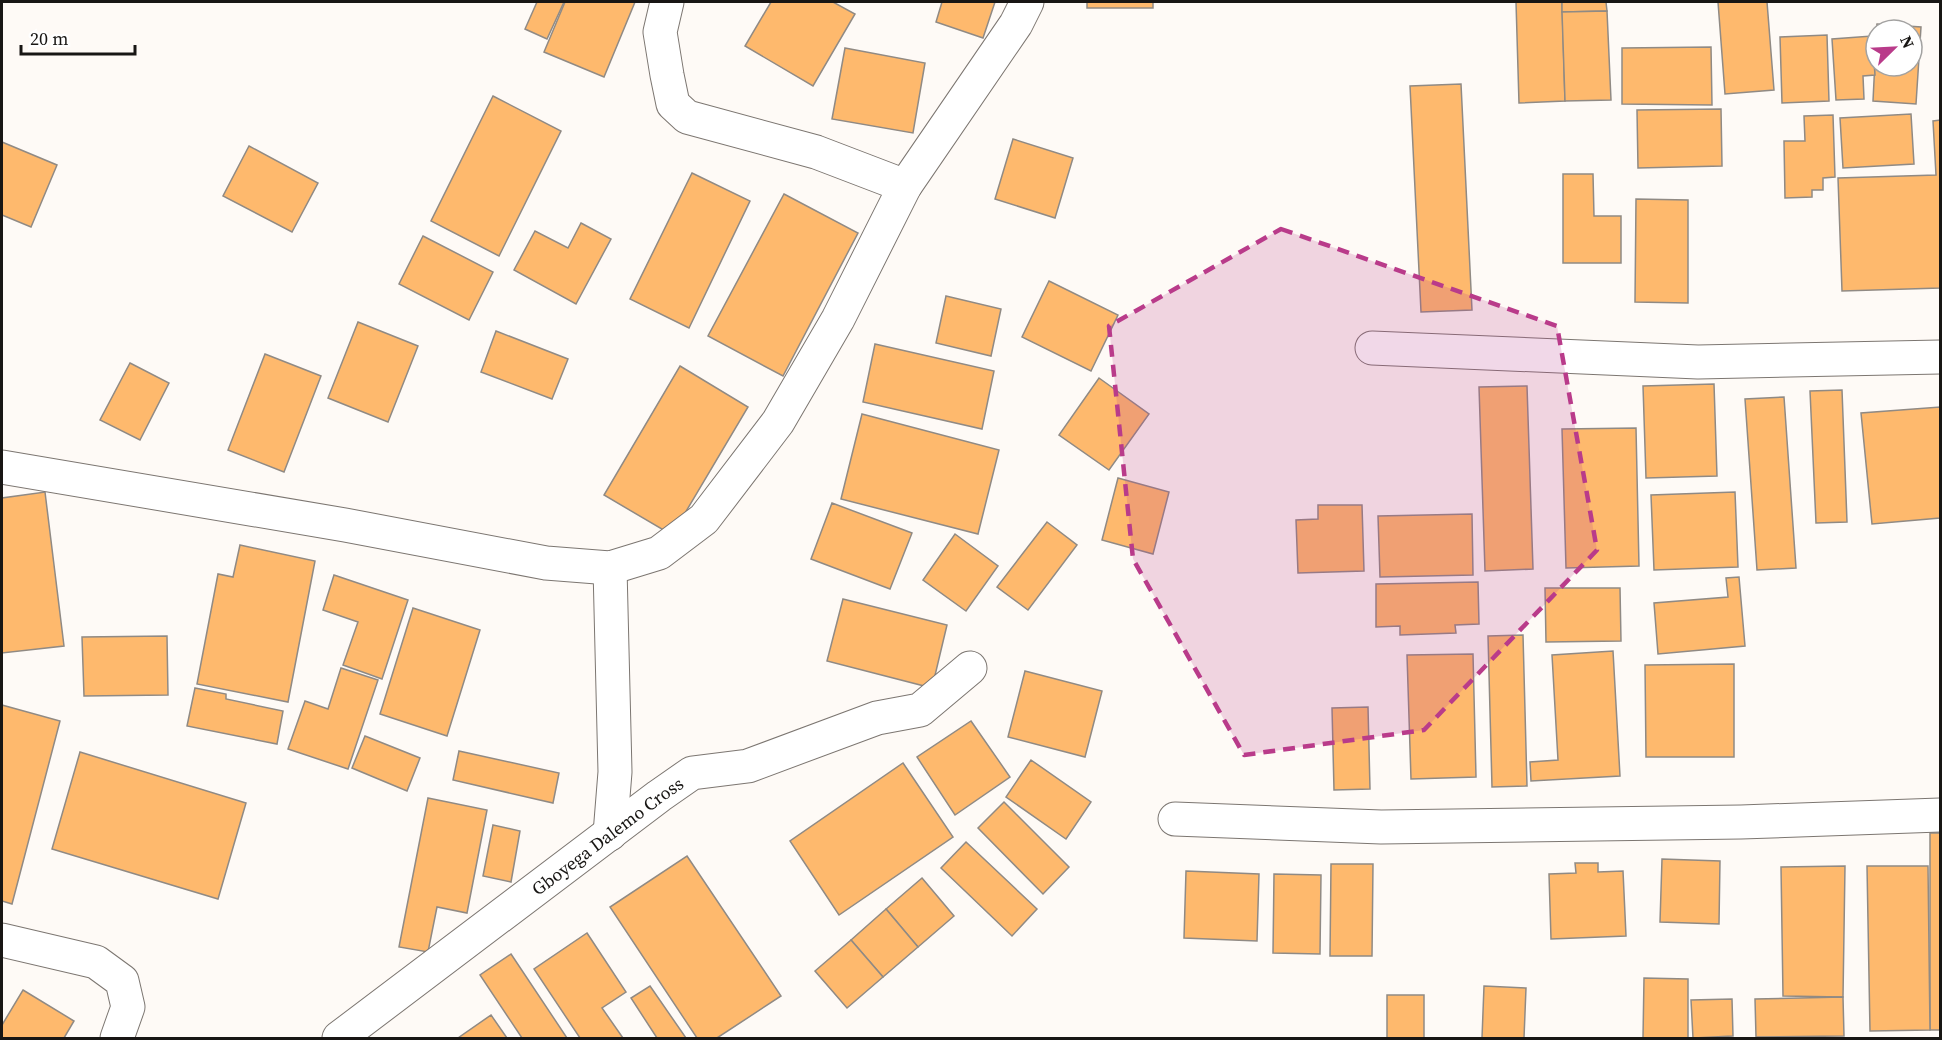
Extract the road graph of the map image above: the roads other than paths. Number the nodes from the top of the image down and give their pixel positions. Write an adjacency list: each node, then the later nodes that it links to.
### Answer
1 (667, 2): 3 (street)
2 (1028, 2): 3 (street)
3 (905, 186): 7 (street)
4 (1372, 348): 5 (street)
5 (1941, 357)
6 (2, 467): 7 (street)
7 (610, 568): 11 (street)
8 (970, 668): 11 (street, Gboyega Dalemo Cross)
9 (1941, 815): 10 (street)
10 (1175, 819)
11 (610, 834): 14 (street, Gboyega Dalemo Cross)
12 (2, 940): 13 (street)
13 (117, 1038)
14 (339, 1038)

